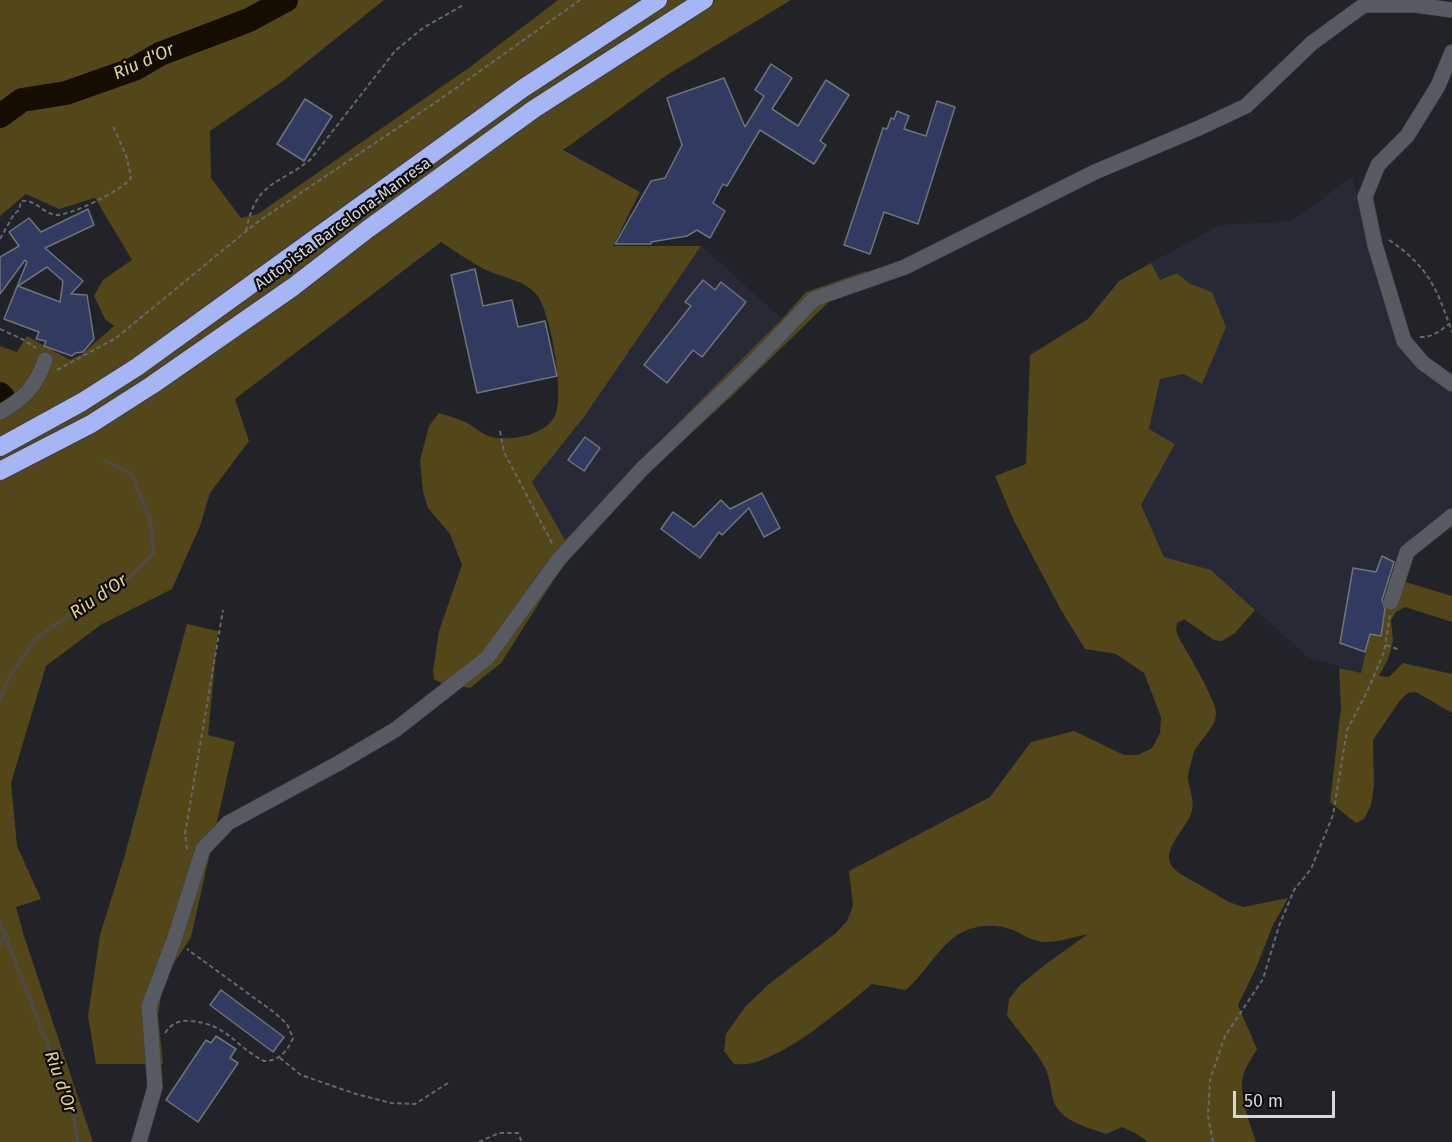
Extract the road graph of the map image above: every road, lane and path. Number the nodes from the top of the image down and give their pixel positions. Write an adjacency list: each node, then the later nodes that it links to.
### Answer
1 (580, 0): 9 (path)
2 (658, 0): 20 (highway, Autopista Barcelona-Manresa)
3 (704, 0): 21 (highway, Autopista Barcelona-Manresa)
4 (463, 4): 9 (path)
5 (1452, 10): 23 (street)
6 (1452, 52): 8 (street)
7 (112, 126): 10 (path)
8 (1372, 229): 11 (path); 14 (street)
9 (246, 231): 16 (path)
10 (0, 238)
11 (1449, 324): 13 (path); 14 (path)
12 (0, 329): 15 (path)
13 (1452, 332)
14 (1403, 336): 17 (street)
15 (25, 340)
16 (42, 368): 18 (street)
17 (1452, 384)
18 (0, 412)
19 (500, 431): 23 (path)
20 (0, 447)
21 (0, 471)
22 (1452, 516): 24 (street)
23 (559, 559): 28 (street)
24 (1391, 602): 26 (path)
25 (224, 610): 28 (path)
26 (1386, 645): 27 (path); 36 (path)
27 (1400, 650)
28 (199, 862): 29 (street)
29 (174, 940): 31 (path); 33 (street)
30 (163, 1035): 31 (path)
31 (279, 1058): 32 (path)
32 (448, 1083)
33 (139, 1142)
34 (479, 1142): 35 (path)
35 (522, 1142)
36 (1213, 1142)

